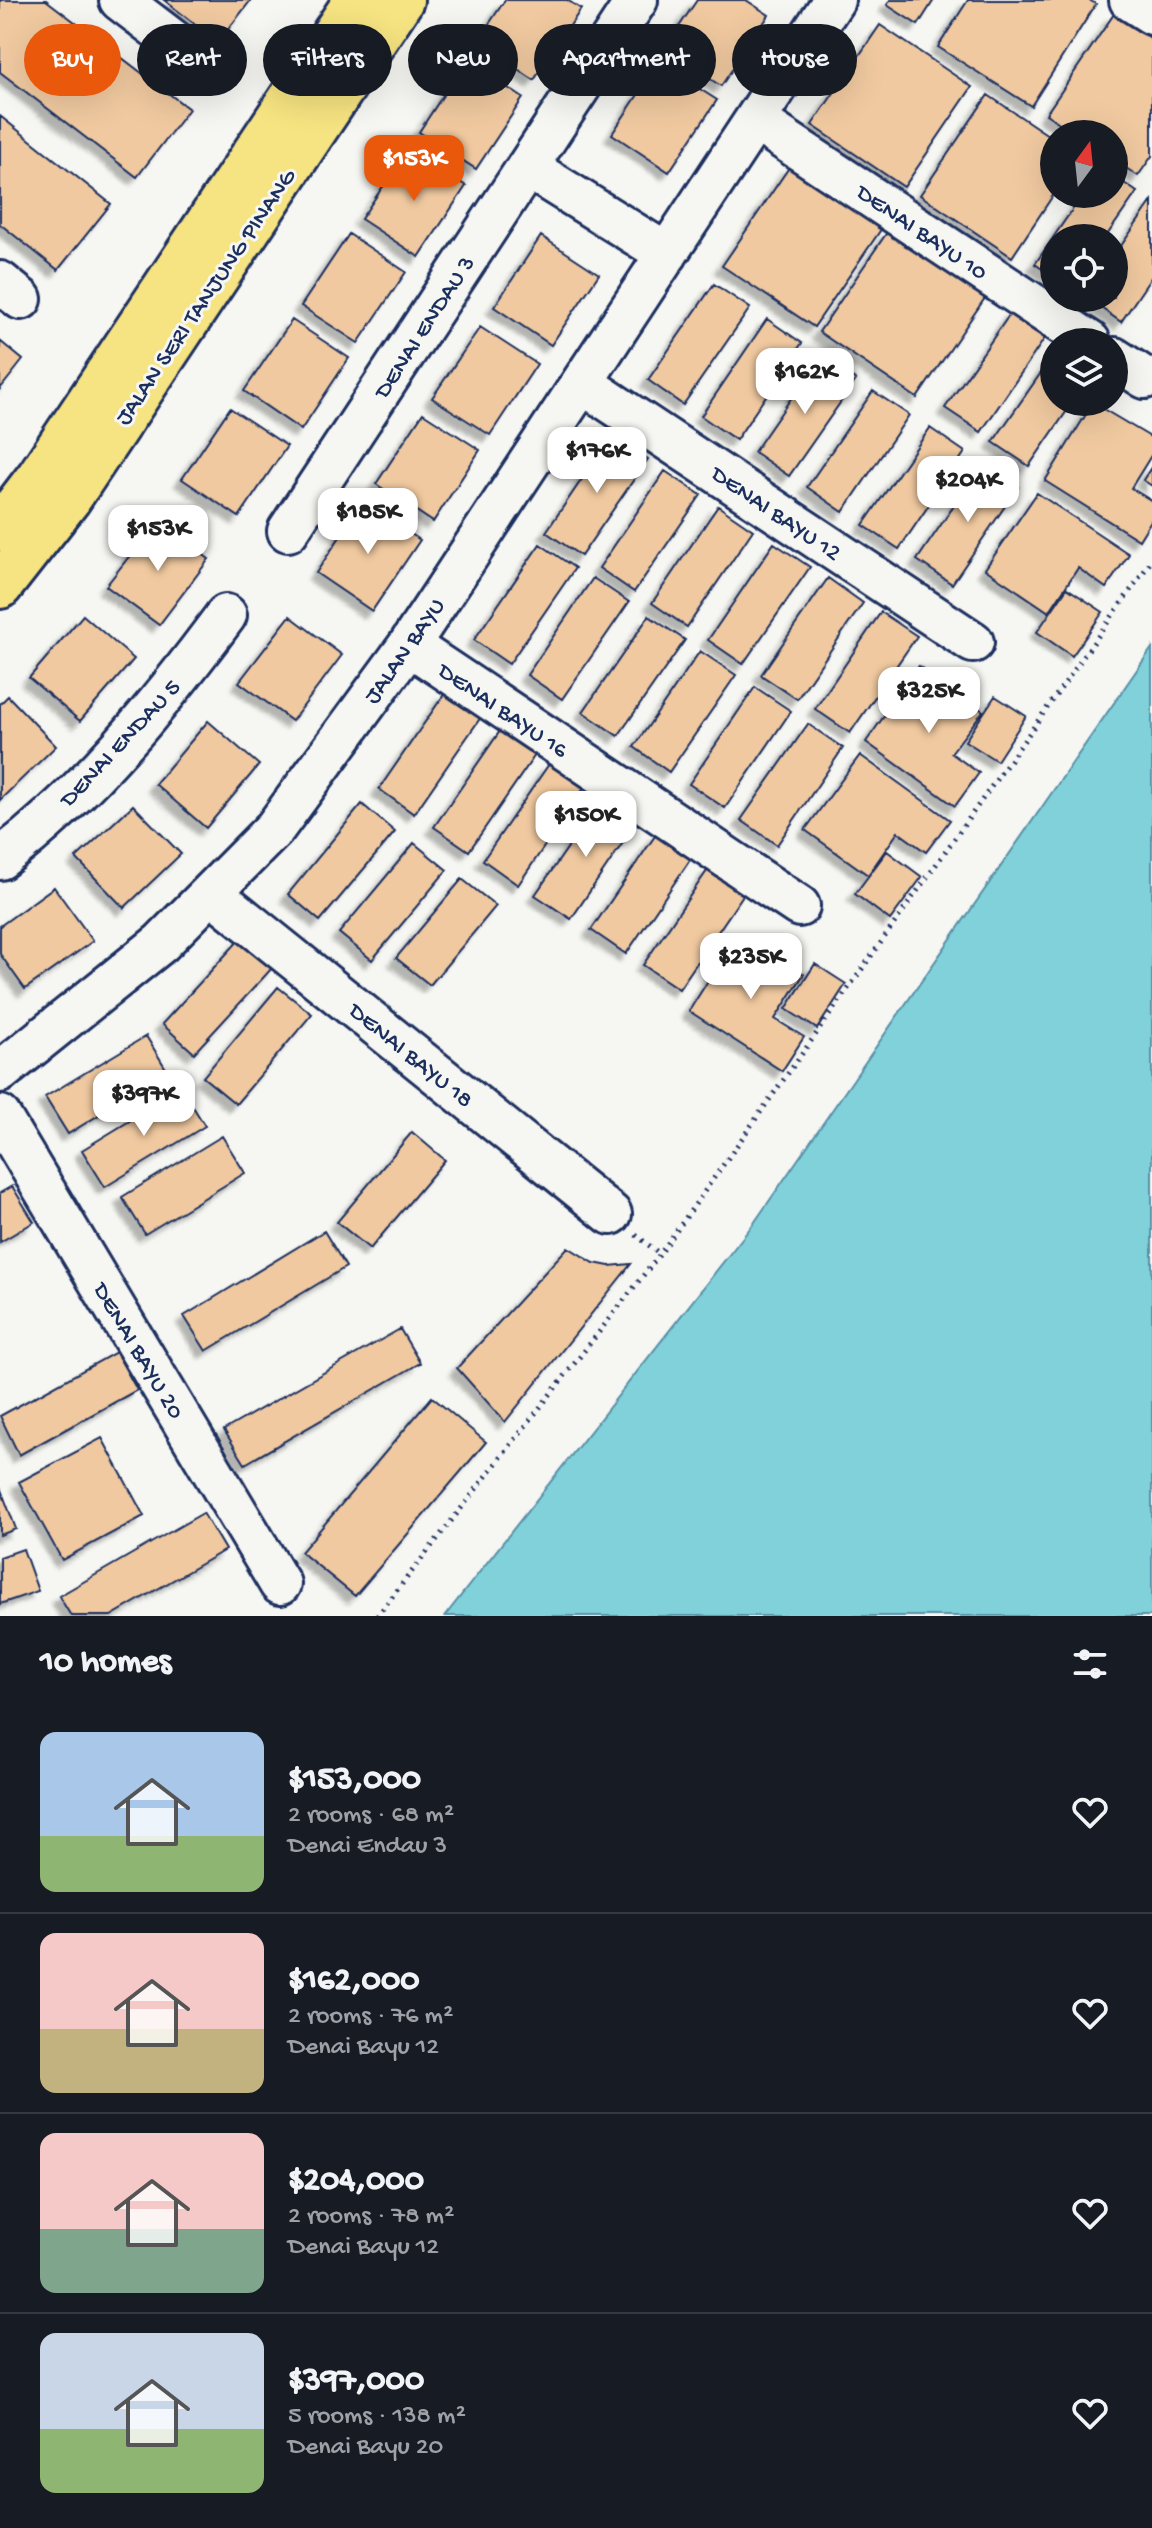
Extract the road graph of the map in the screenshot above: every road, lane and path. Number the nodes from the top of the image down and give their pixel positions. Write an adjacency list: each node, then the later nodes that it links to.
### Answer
1 (120, 0): 9 (street)
2 (357, 0): 8 (main road, JALAN SERI TANJUNG PINANG)
3 (401, 0): 18 (main road, JALAN SERI TANJUNG PINANG)
4 (637, 0): 11 (street, DENAI ENDAU 3)
5 (834, 0): 10 (street, JALAN BAYU)
6 (1130, 0): 7 (street)
7 (1152, 14)
8 (332, 20): 15 (main road, JALAN SERI TANJUNG PINANG)
9 (152, 24)
10 (755, 120): 12 (street, JALAN BAYU); 13 (street, DENAI BAYU 10)
11 (527, 167): 12 (street); 16 (street, DENAI ENDAU 3)
12 (667, 254): 14 (street, JALAN BAYU)
13 (1069, 328)
14 (582, 383): 20 (street, DENAI BAYU 12); 21 (street, JALAN BAYU)
15 (0, 528)
16 (288, 531)
17 (1152, 560): 29 (path)
18 (0, 586)
19 (226, 615): 22 (street, DENAI ENDAU 5)
20 (973, 642)
21 (409, 645): 23 (street, JALAN BAYU); 24 (street, DENAI BAYU 16)
22 (0, 859)
23 (213, 894): 25 (street, JALAN BAYU); 27 (street, DENAI BAYU 18)
24 (799, 906)
25 (0, 1072)
26 (0, 1116): 28 (street, DENAI BAYU 20)
27 (611, 1214)
28 (280, 1584)
29 (377, 1616)

